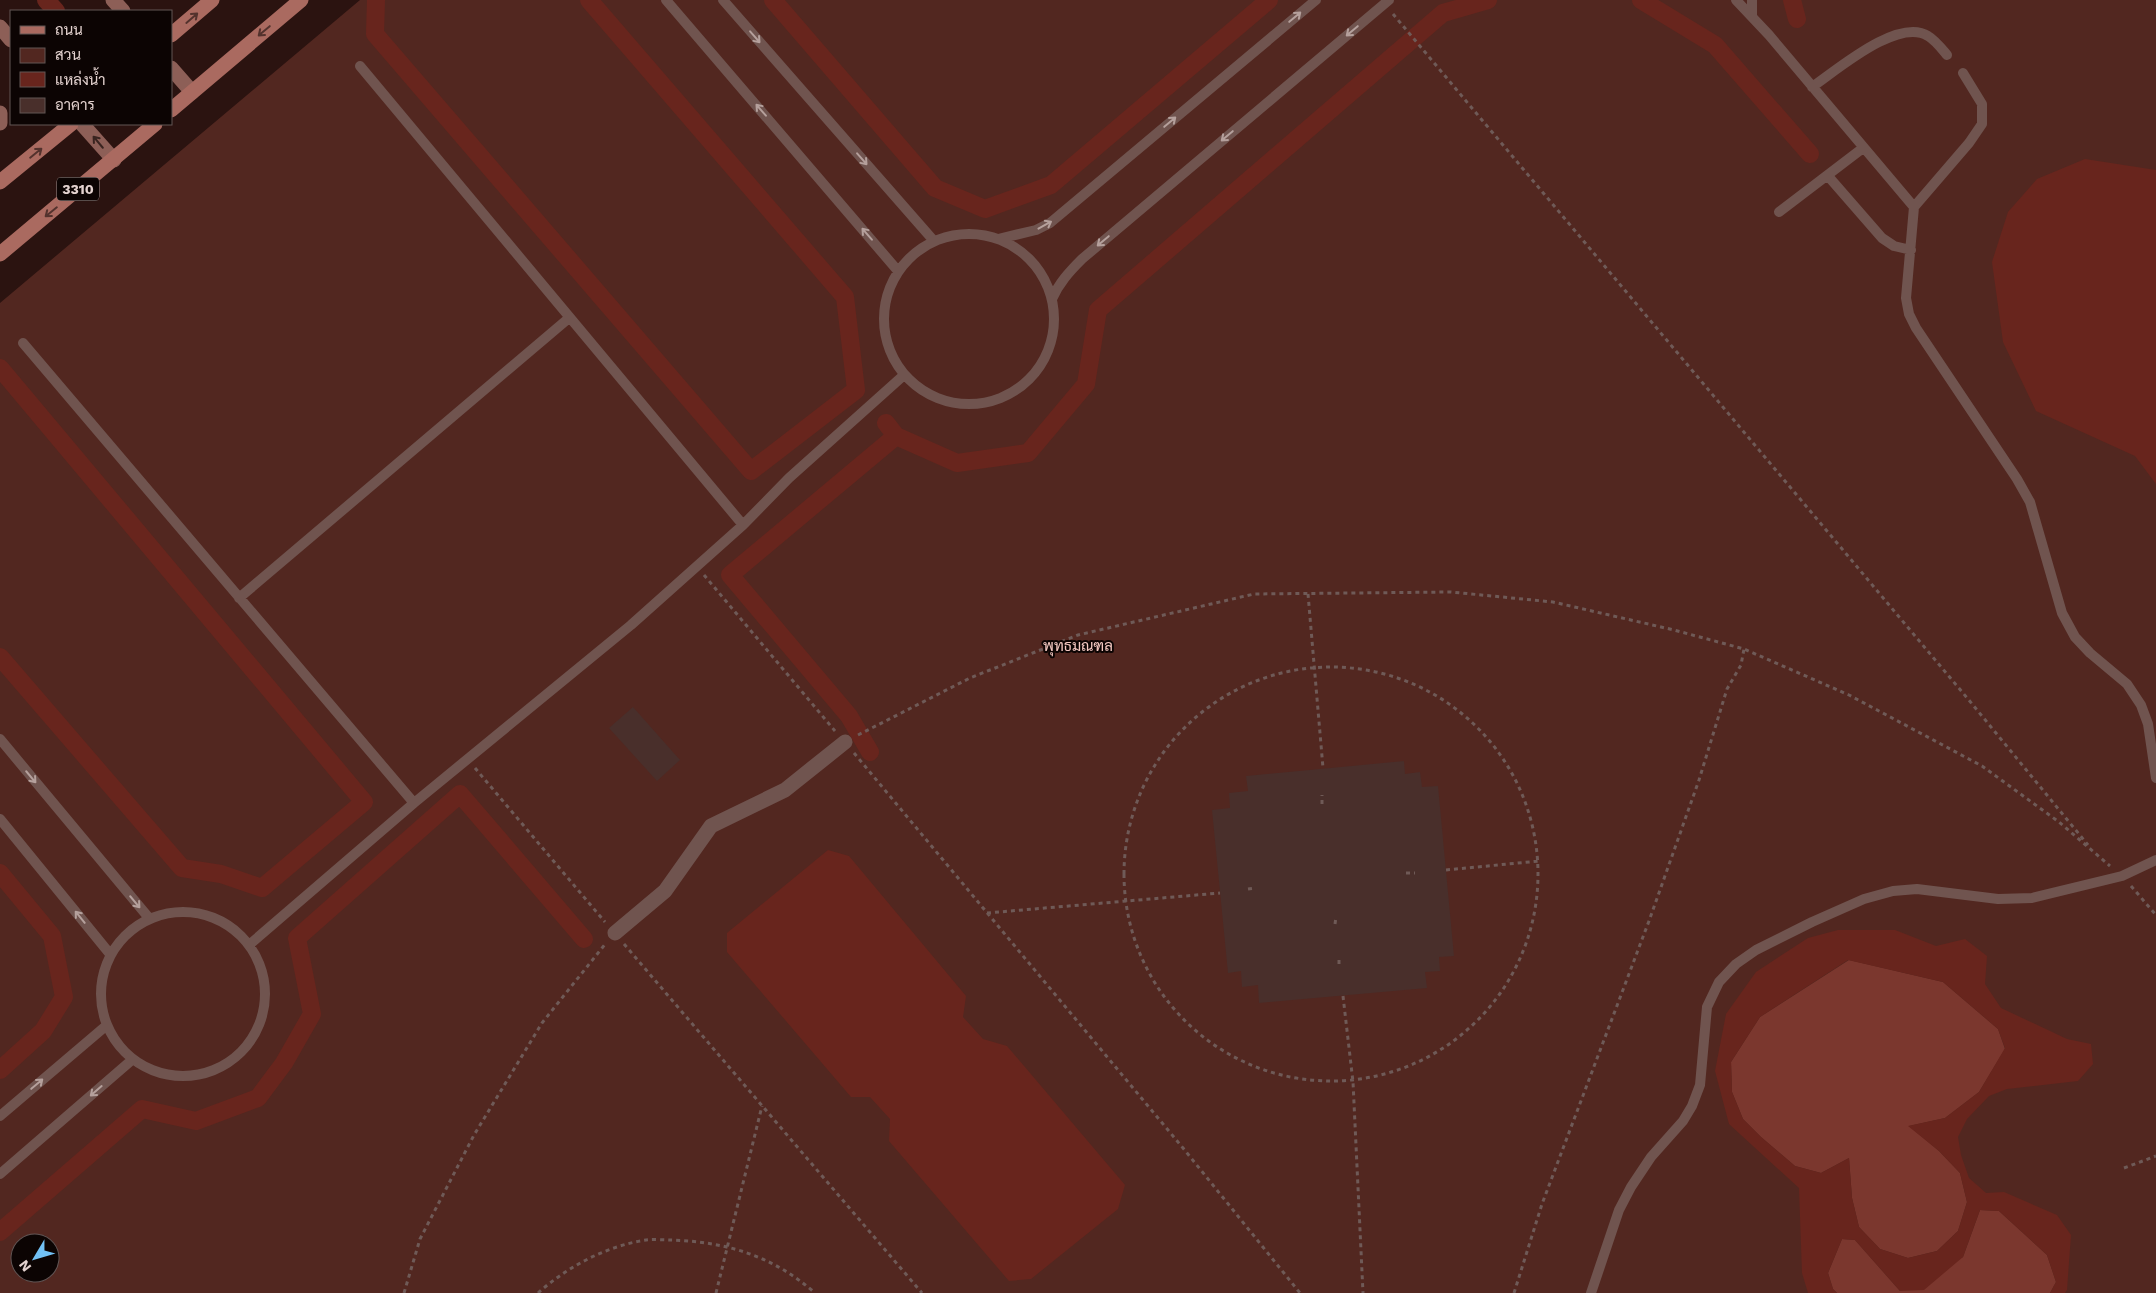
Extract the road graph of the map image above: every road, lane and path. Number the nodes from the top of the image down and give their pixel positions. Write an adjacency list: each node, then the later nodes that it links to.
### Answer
1 (114, 0): 10 (main road)
2 (212, 0): 13 (main road, one-way to 2)
3 (301, 0): 20 (main road, one-way to 20)
4 (666, 0): 37 (lane, one-way to 4)
5 (723, 0): 34 (lane, one-way to 34)
6 (1316, 0): 33 (lane, one-way to 6)
7 (1752, 0): 11 (lane)
8 (1738, 1): 11 (lane)
9 (1386, 2): 38 (lane, one-way to 38); 57 (path)
10 (122, 10)
11 (1752, 16): 19 (lane)
12 (0, 27): 14 (main road)
13 (172, 34)
14 (10, 39)
15 (1947, 55): 19 (lane)
16 (360, 66): 39 (lane)
17 (172, 69): 20 (main road)
18 (1963, 73): 31 (lane)
19 (1812, 87): 27 (lane)
20 (192, 92): 21 (main road)
21 (172, 109)
22 (0, 113): 23 (main road)
23 (0, 123)
24 (70, 125): 30 (main road, one-way to 24)
25 (83, 125): 28 (main road, one-way to 25)
26 (154, 125): 28 (main road, 3310)
27 (1862, 148): 29 (lane); 31 (lane)
28 (114, 160): 36 (main road, 3310, one-way to 36)
29 (1828, 176): 32 (lane); 35 (lane)
30 (0, 182)
31 (1914, 207): 35 (lane)
32 (1779, 212)
33 (998, 239): 34 (lane); 38 (lane)
34 (934, 241): 37 (lane)
35 (1912, 250): 52 (lane)
36 (0, 254)
37 (898, 271): 41 (lane)
38 (1052, 299): 41 (lane)
39 (569, 318): 42 (lane); 45 (lane)
40 (23, 343): 45 (lane)
41 (904, 375): 42 (lane)
42 (743, 525): 43 (lane)
43 (696, 565): 49 (path); 50 (lane)
44 (1308, 594): 46 (path); 47 (path); 49 (path)
45 (239, 598): 54 (lane)
46 (1744, 649): 57 (path); 95 (path)
47 (1314, 666): 51 (path); 59 (path); 67 (path)
48 (0, 739): 71 (lane, one-way to 71)
49 (845, 742): 68 (path); 73 (street)
50 (467, 759): 54 (lane); 73 (path)
51 (1323, 768)
52 (2156, 778)
53 (1322, 795): 55 (path)
54 (414, 803): 74 (lane)
55 (1322, 804)
56 (0, 819): 75 (lane, one-way to 56)
57 (2093, 852): 63 (path)
58 (2156, 860): 63 (lane)
59 (1538, 861): 60 (path); 81 (path)
60 (1446, 870)
61 (1406, 873): 62 (path)
62 (1415, 873)
63 (2122, 876): 69 (path); 96 (lane)
64 (1256, 888): 65 (path)
65 (1248, 889)
66 (1220, 893): 67 (path)
67 (1124, 902): 68 (path); 81 (path)
68 (986, 913): 93 (path)
69 (2156, 915)
70 (1336, 917): 72 (path)
71 (149, 918): 74 (lane); 75 (lane)
72 (1335, 924)
73 (614, 933): 82 (path); 88 (path)
74 (249, 944): 80 (lane)
75 (110, 954): 79 (lane)
76 (1339, 958): 77 (path)
77 (1339, 964)
78 (1342, 996): 81 (path)
79 (107, 1025): 80 (lane); 83 (lane, one-way to 79)
80 (133, 1059): 86 (lane, one-way to 86)
81 (1352, 1082): 94 (path)
82 (762, 1106): 87 (path); 92 (path)
83 (0, 1116)
84 (2156, 1156): 85 (path)
85 (2124, 1168)
86 (0, 1174)
87 (728, 1246): 89 (path); 90 (path); 91 (path)
88 (404, 1293)
89 (538, 1293)
90 (716, 1293)
91 (815, 1293)
92 (922, 1293)
93 (1300, 1293)
94 (1363, 1293)
95 (1514, 1293)
96 (1591, 1293)

